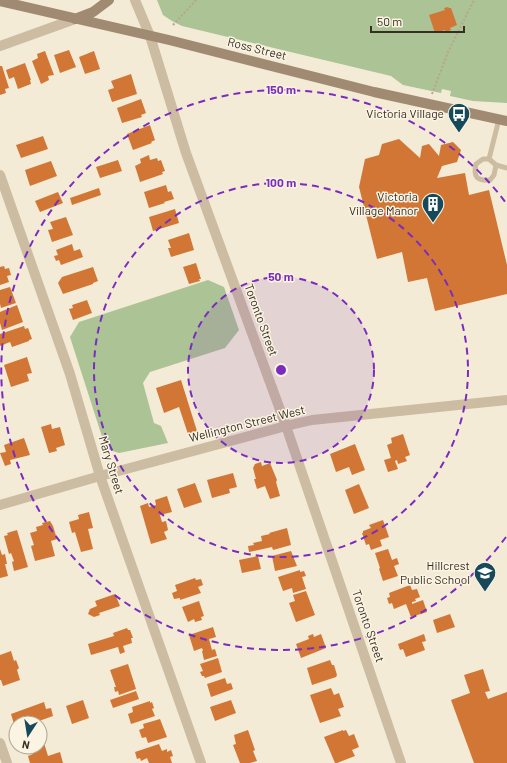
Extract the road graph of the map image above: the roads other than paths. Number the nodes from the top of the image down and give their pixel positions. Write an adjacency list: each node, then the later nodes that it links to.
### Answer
1 (109, 0): 4 (main road)
2 (135, 0): 5 (street, Toronto Street)
3 (0, 1): 4 (main road, Ross Street)
4 (75, 18): 5 (main road, Ross Street); 6 (street)
5 (150, 36): 7 (main road, Ross Street); 13 (street, Toronto Street)
6 (0, 46)
7 (503, 120): 8 (lane)
8 (489, 159): 9 (lane); 9 (lane)
9 (496, 165): 10 (lane)
10 (507, 168)
11 (0, 175): 14 (street, Mary Street)
12 (507, 400): 13 (street, Wellington Street West)
13 (286, 426): 14 (street, Wellington Street West); 19 (street, Toronto Street)
14 (100, 476): 15 (street, Wellington Street West); 18 (street, Mary Street)
15 (0, 505)
16 (0, 743): 17 (street)
17 (7, 763)
18 (201, 763)
19 (401, 763)

